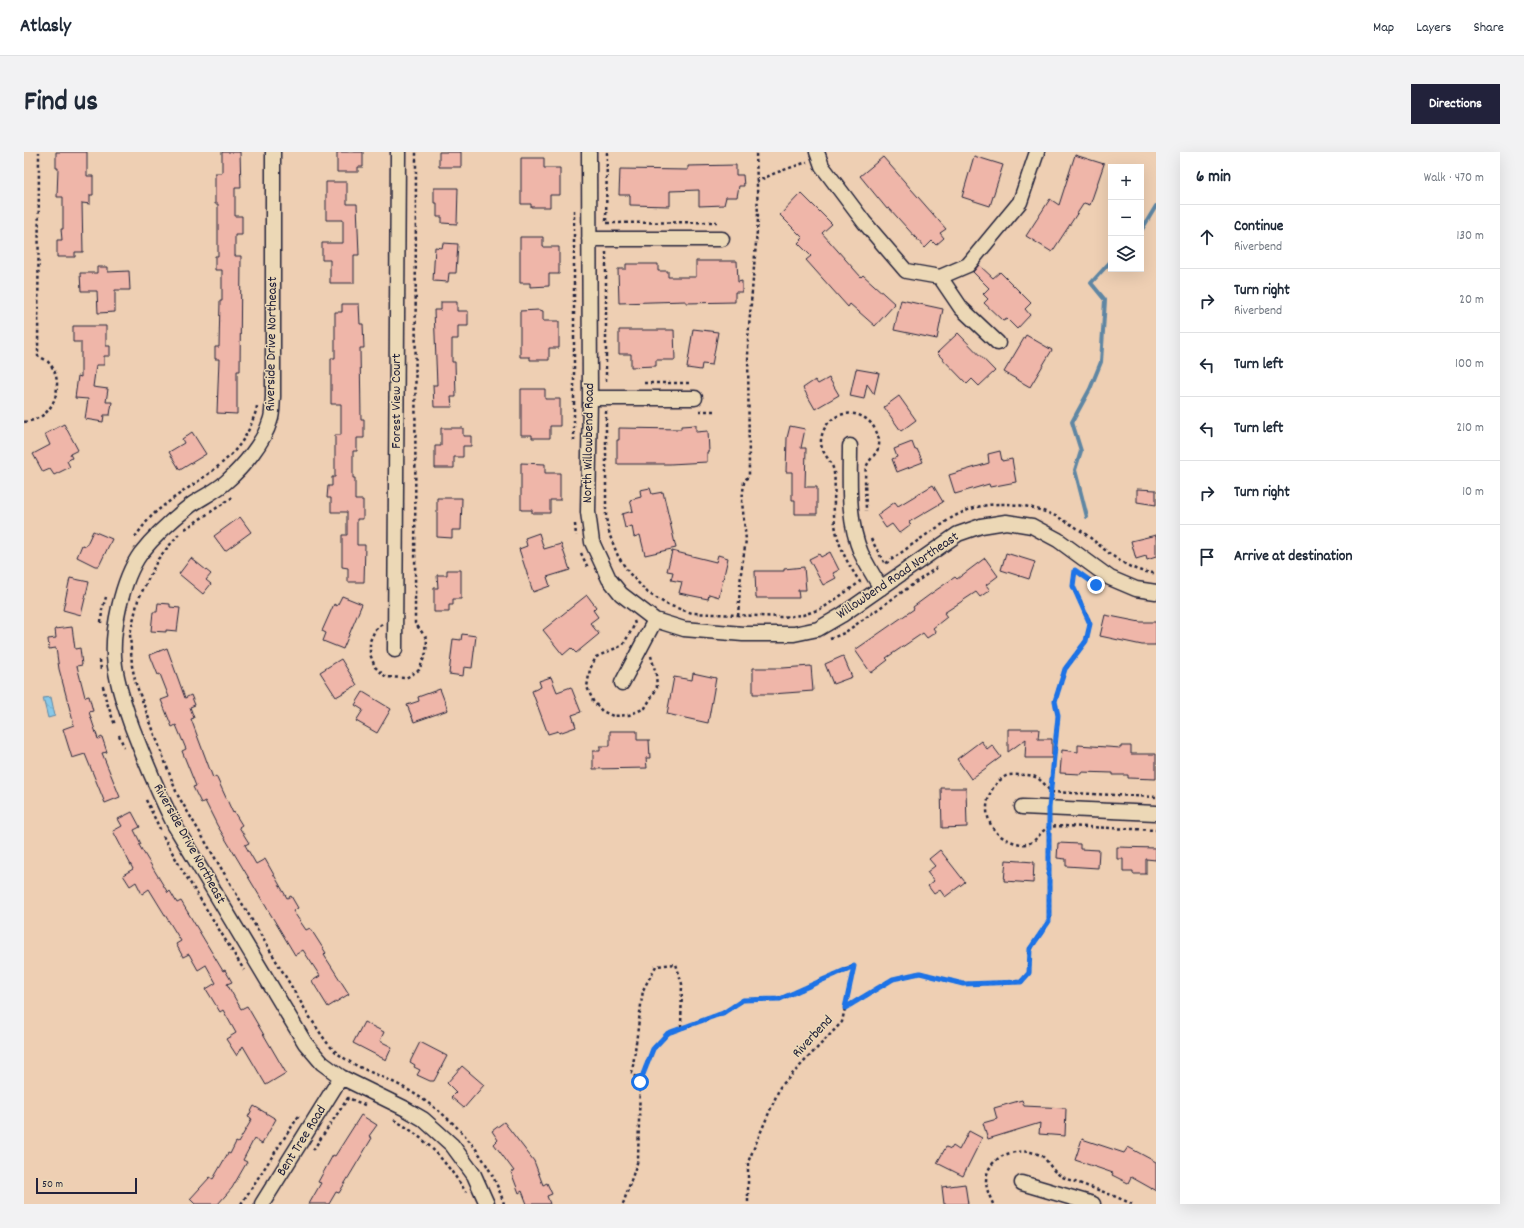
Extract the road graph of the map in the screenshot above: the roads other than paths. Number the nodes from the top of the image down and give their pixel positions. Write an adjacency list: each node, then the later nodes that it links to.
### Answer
1 (273, 152): 21 (street, Riverside Drive Northeast)
2 (398, 152): 17 (street, Forest View Court)
3 (589, 152): 6 (street, North Willowbend Road)
4 (1037, 152): 8 (street)
5 (818, 155): 8 (street)
6 (589, 239): 7 (street); 10 (street, North Willowbend Road)
7 (722, 239)
8 (940, 277): 9 (street)
9 (998, 343)
10 (590, 398): 11 (street); 15 (street, North Willowbend Road)
11 (694, 404)
12 (850, 446): 13 (street)
13 (881, 588): 14 (street, Willowbend Road Northeast); 16 (street, Willowbend Road Northeast)
14 (1156, 592)
15 (655, 620): 16 (street, North Willowbend Road); 18 (street)
16 (743, 634)
17 (395, 650)
18 (622, 683)
19 (1022, 807): 20 (street)
20 (1156, 813)
21 (341, 1077): 23 (street, Bent Tree Road); 24 (street, Riverside Drive Northeast)
22 (1022, 1183): 25 (street)
23 (262, 1204)
24 (487, 1204)
25 (1093, 1204)

